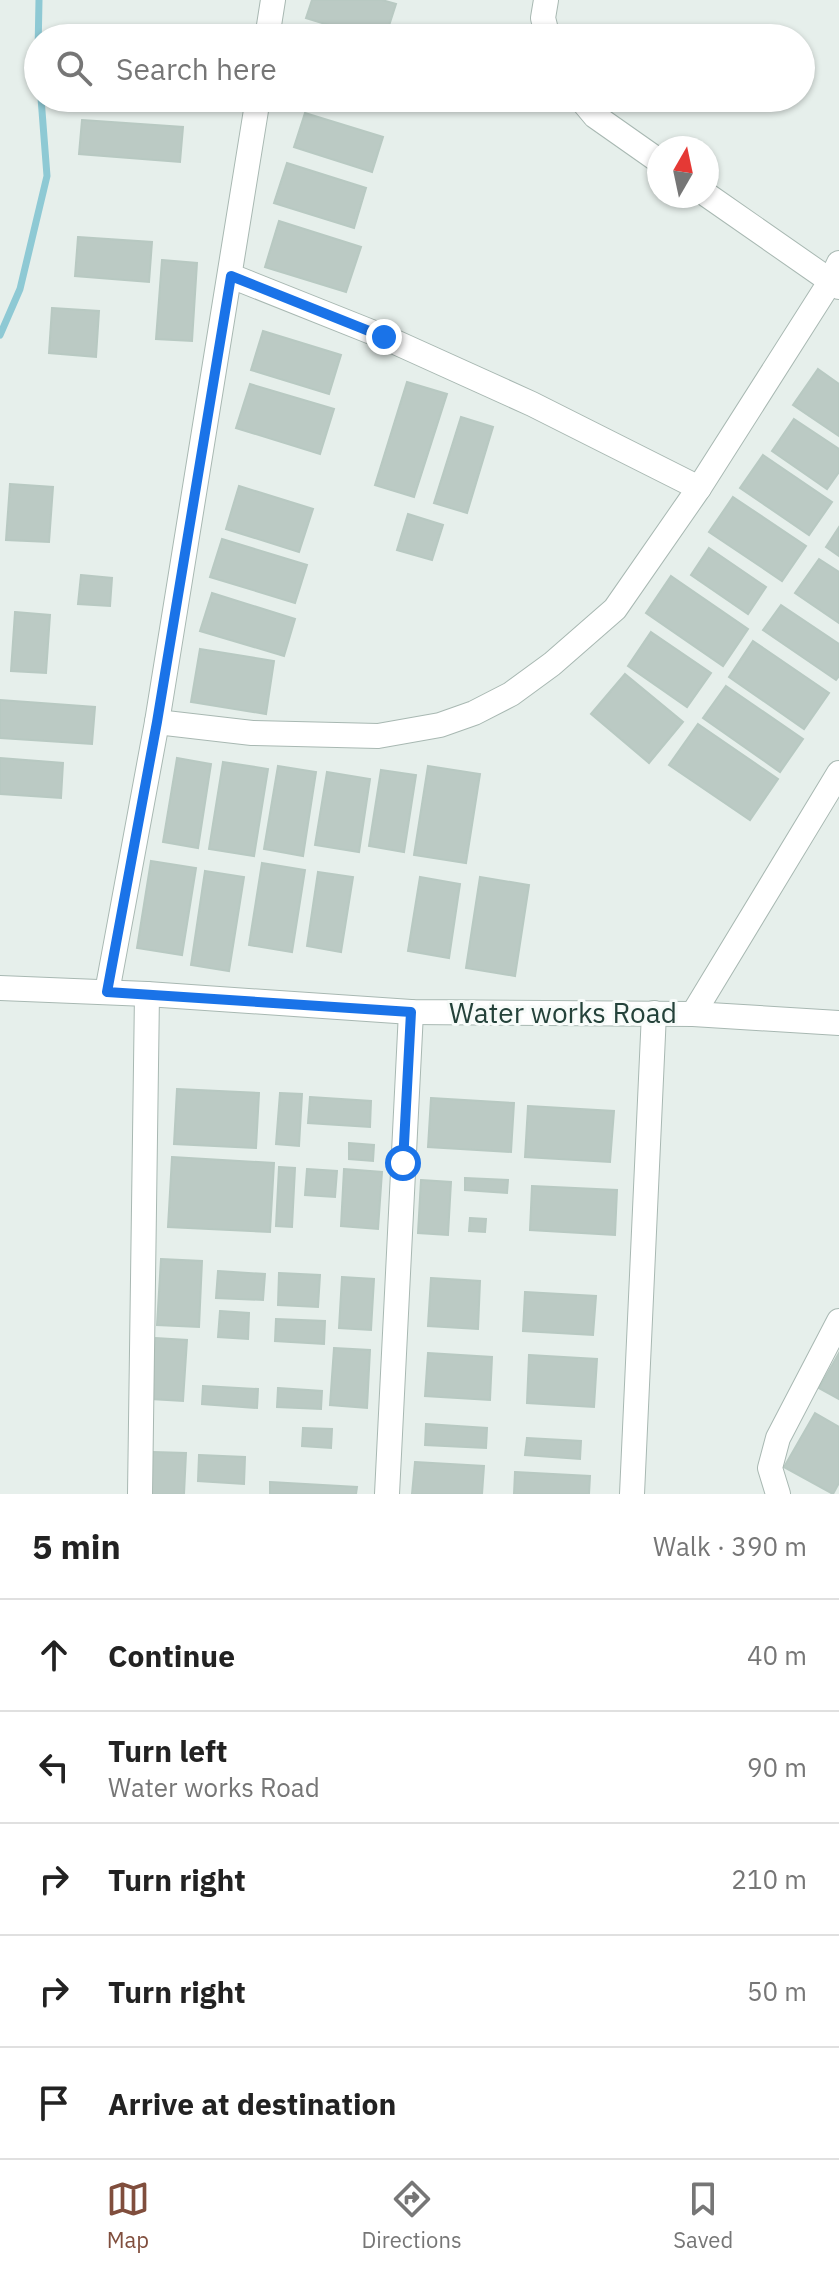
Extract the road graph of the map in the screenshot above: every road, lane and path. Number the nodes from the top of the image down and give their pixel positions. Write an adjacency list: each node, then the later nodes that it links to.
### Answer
1 (273, 0): 3 (street)
2 (546, 0): 4 (street)
3 (269, 24)
4 (544, 24)
5 (256, 112): 9 (street)
6 (592, 112): 7 (street)
7 (647, 153)
8 (719, 203): 10 (street)
9 (231, 276): 11 (street); 12 (street)
10 (836, 277): 11 (street)
11 (699, 488): 12 (street)
12 (157, 722): 15 (street)
13 (839, 773): 19 (street)
14 (0, 988): 15 (street, Water works Road)
15 (107, 992): 16 (street, Water works Road)
16 (147, 994): 17 (street, Water works Road); 22 (street)
17 (411, 1012): 18 (street, Water works Road); 23 (street)
18 (654, 1013): 19 (street, Water works Road); 24 (street)
19 (693, 1014): 20 (street, Water works Road)
20 (839, 1023)
21 (839, 1321): 25 (street)
22 (140, 1494)
23 (387, 1494)
24 (632, 1494)
25 (778, 1494)

